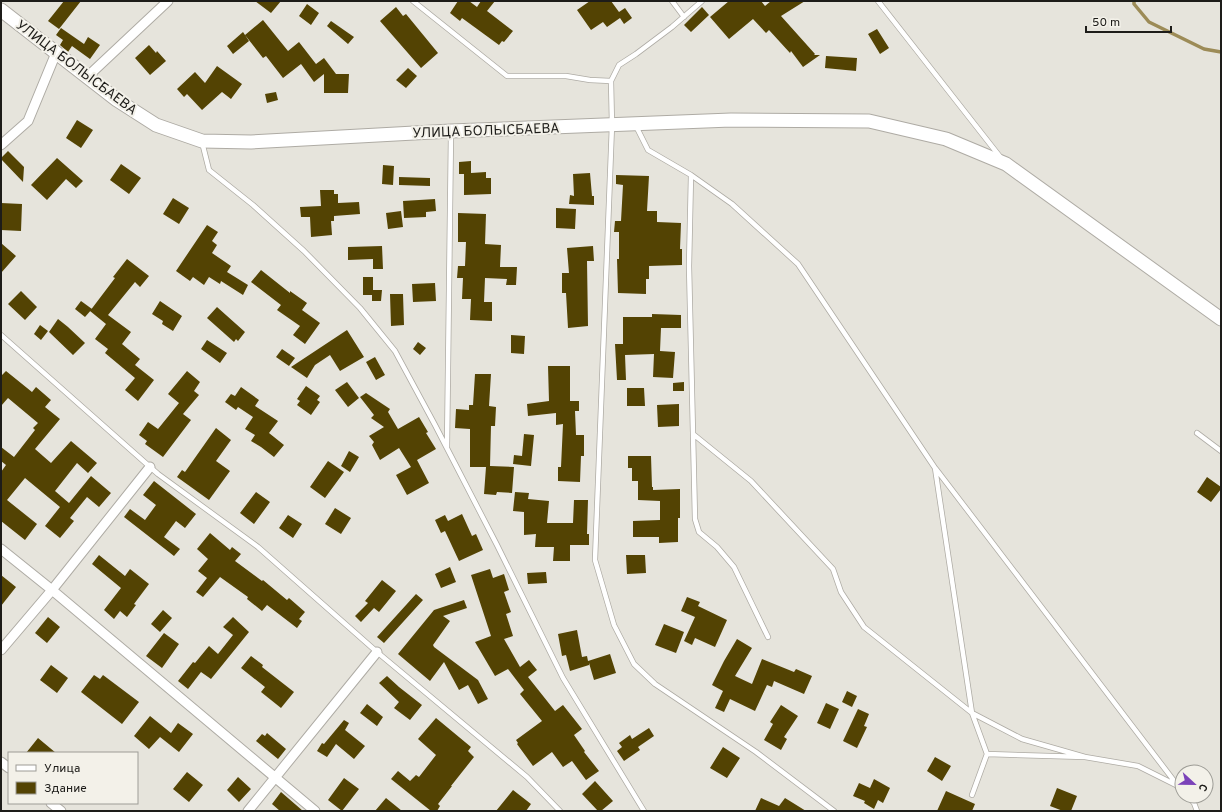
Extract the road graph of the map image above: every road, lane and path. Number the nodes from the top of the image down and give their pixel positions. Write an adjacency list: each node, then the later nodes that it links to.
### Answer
1 (168, 1): 9 (street)
2 (413, 1): 10 (lane)
3 (672, 1): 7 (lane)
4 (702, 1): 7 (lane)
5 (878, 1): 16 (lane)
6 (1, 10): 8 (street, УЛИЦА БОЛЫСБАЕВА)
7 (684, 17): 10 (lane)
8 (56, 53): 9 (street, УЛИЦА БОЛЫСБАЕВА); 15 (street)
9 (87, 77): 14 (street, УЛИЦА БОЛЫСБАЕВА)
10 (611, 81): 12 (lane)
11 (635, 124): 12 (street, УЛИЦА БОЛЫСБАЕВА); 16 (street, УЛИЦА БОЛЫСБАЕВА); 17 (lane)
12 (612, 125): 13 (street, УЛИЦА БОЛЫСБАЕВА); 44 (lane)
13 (451, 131): 14 (street, УЛИЦА БОЛЫСБАЕВА); 22 (lane)
14 (202, 142): 22 (lane)
15 (1, 145)
16 (1006, 164): 18 (street, УЛИЦА БОЛЫСБАЕВА)
17 (691, 175): 21 (lane); 25 (lane)
18 (1221, 319)
19 (1, 335): 24 (lane)
20 (1197, 433): 23 (lane)
21 (693, 434): 28 (lane); 31 (lane)
22 (447, 448): 43 (lane)
23 (1221, 451)
24 (150, 467): 27 (street); 30 (lane)
25 (935, 468): 31 (lane); 35 (lane)
26 (1, 549): 27 (street)
27 (52, 590): 29 (street); 34 (street)
28 (768, 637)
29 (1, 650)
30 (377, 652): 34 (street); 42 (lane)
31 (972, 713): 32 (lane); 33 (lane)
32 (987, 754): 33 (lane); 37 (lane)
33 (1085, 757): 36 (lane)
34 (275, 778): 40 (street); 41 (street)
35 (1174, 781)
36 (1174, 784)
37 (972, 795)
38 (53, 804): 39 (street)
39 (61, 811)
40 (248, 811)
41 (315, 811)
42 (560, 811)
43 (644, 811)
44 (834, 811)

